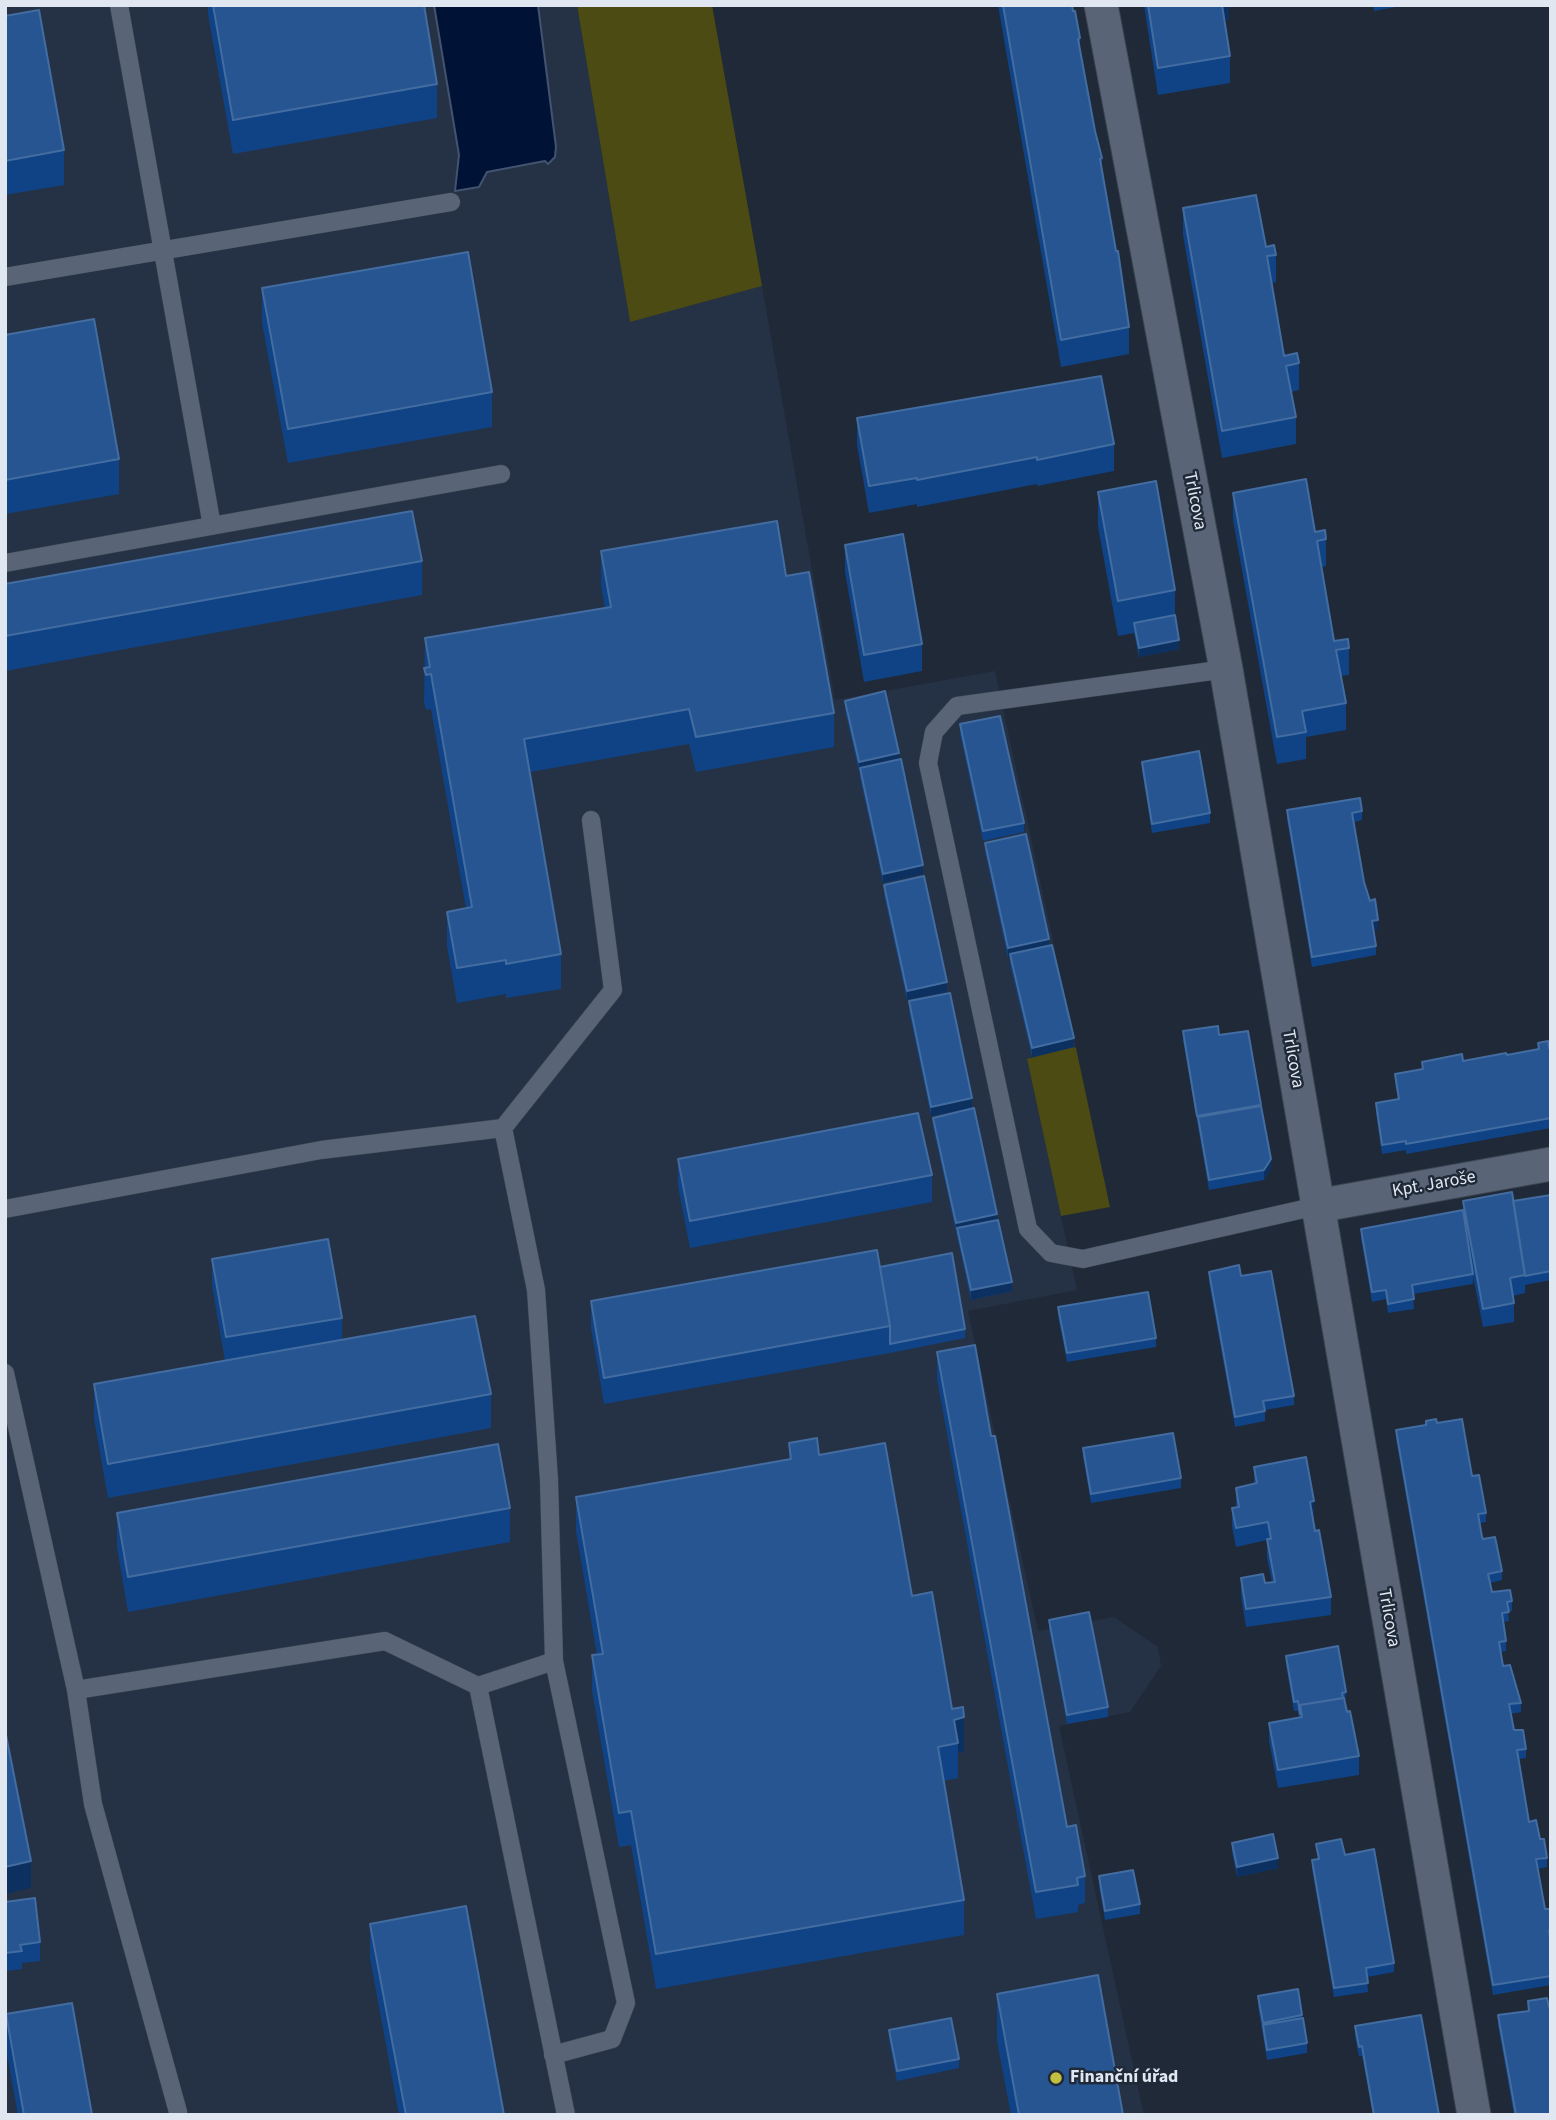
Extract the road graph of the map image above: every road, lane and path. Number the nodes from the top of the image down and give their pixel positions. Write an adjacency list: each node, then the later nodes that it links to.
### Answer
1 (120, 5): 4 (lane)
2 (1101, 5): 9 (street, Trlicova)
3 (451, 201): 4 (lane)
4 (163, 250): 5 (lane); 7 (lane)
5 (5, 277)
6 (501, 474): 7 (lane)
7 (212, 526): 8 (lane)
8 (5, 563)
9 (1226, 669): 13 (street, Trlicova); 13 (lane)
10 (592, 820): 11 (lane)
11 (503, 1128): 14 (lane); 16 (lane)
12 (1551, 1164): 13 (street, Kpt. Jaroše)
13 (1317, 1206): 22 (street, Trlicova)
14 (5, 1209)
15 (5, 1373): 18 (lane)
16 (554, 1661): 17 (lane); 19 (lane)
17 (478, 1686): 18 (lane); 19 (lane)
18 (76, 1690): 20 (lane)
19 (553, 2055): 21 (lane)
20 (178, 2112)
21 (566, 2115)
22 (1474, 2115)

